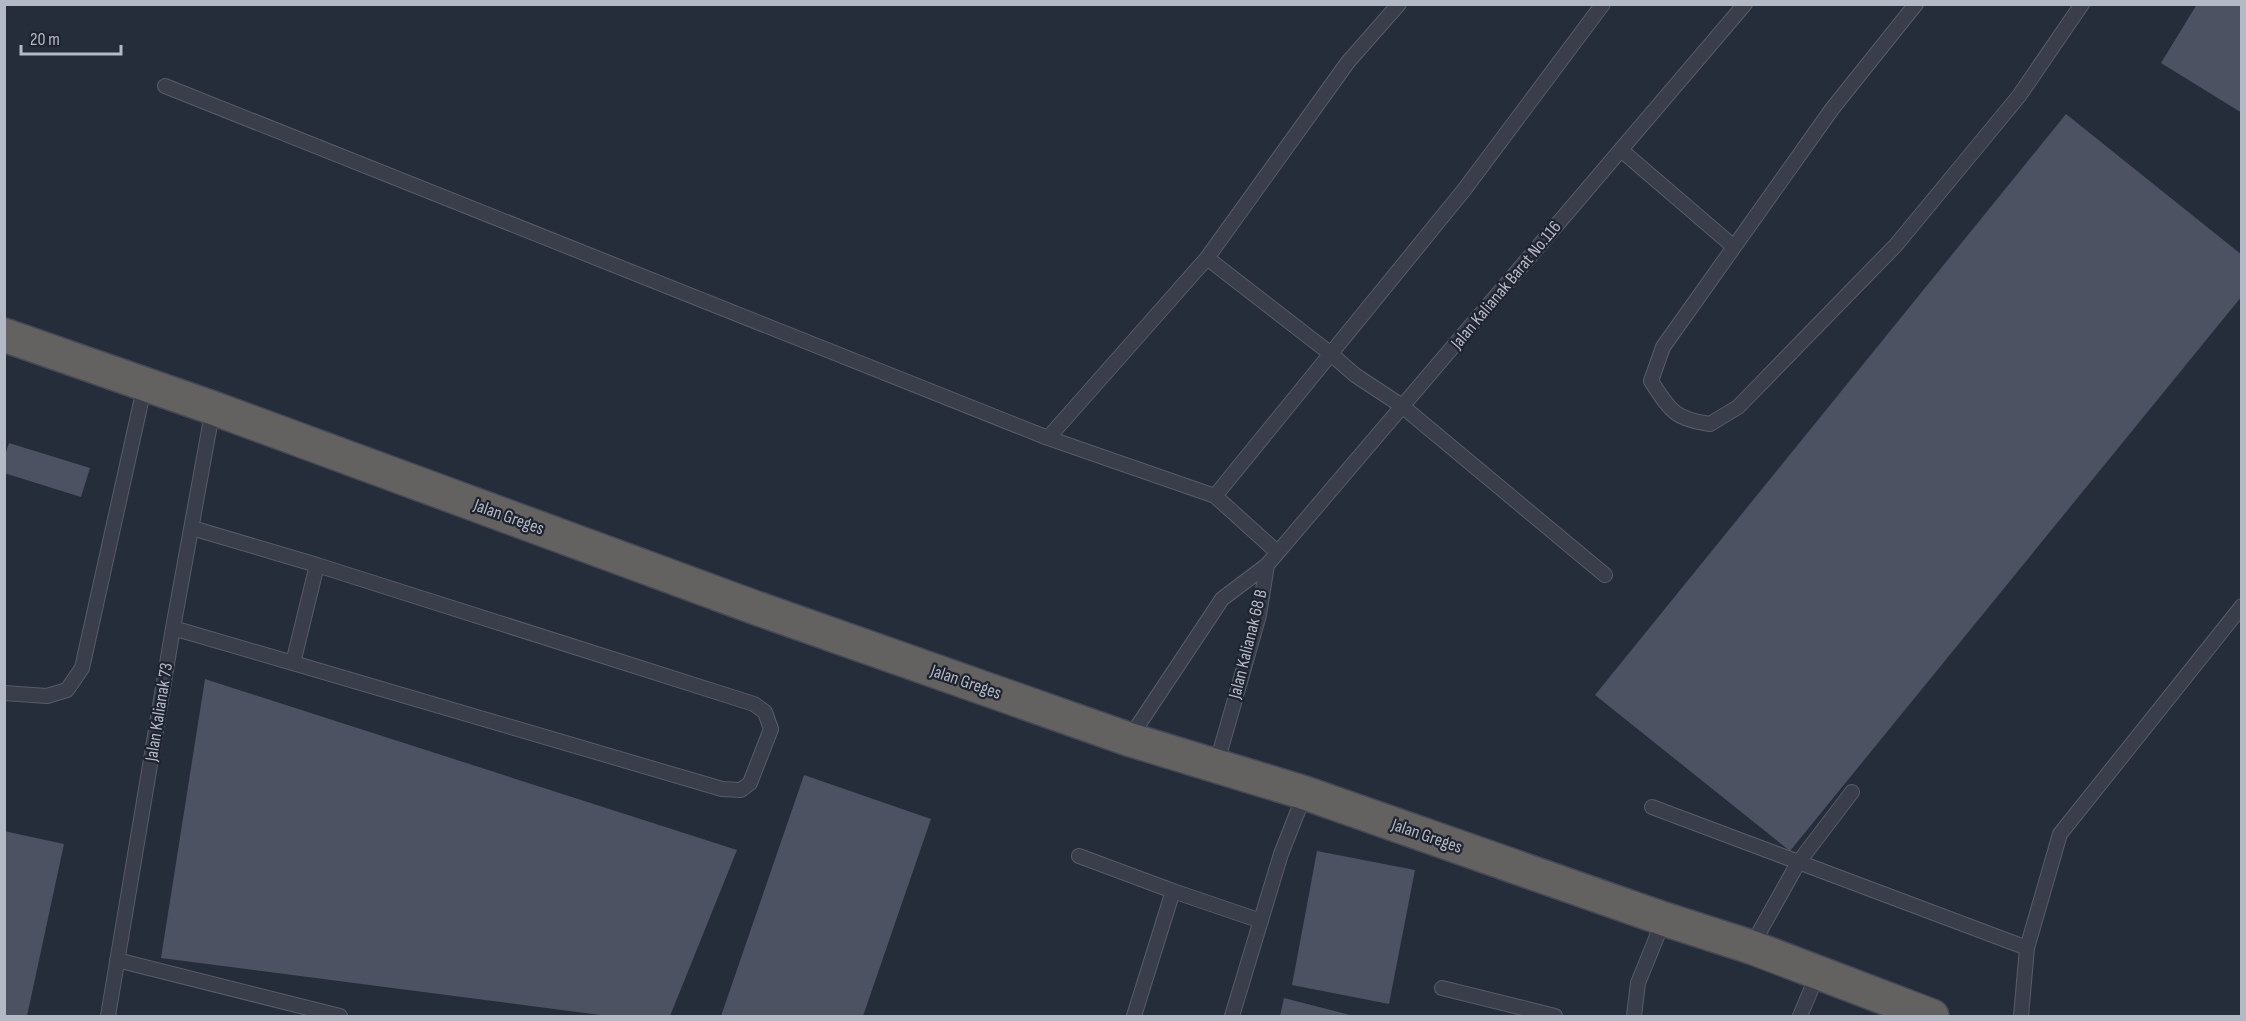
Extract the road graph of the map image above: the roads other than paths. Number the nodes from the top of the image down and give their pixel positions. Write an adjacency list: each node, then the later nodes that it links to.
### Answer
1 (1399, 4): 9 (lane)
2 (1603, 4): 11 (lane)
3 (1745, 4): 7 (lane, Jalan Kalianak Barat No.116)
4 (1916, 4): 8 (lane)
5 (2082, 4): 8 (lane)
6 (165, 86): 15 (lane)
7 (1621, 150): 8 (lane); 13 (lane, Jalan Kalianak Barat No.116)
8 (1734, 247)
9 (1207, 258): 11 (lane); 15 (lane)
10 (4, 335): 12 (highway, Jalan Greges)
11 (1331, 354): 13 (lane); 16 (lane)
12 (145, 384): 14 (highway, Jalan Greges); 25 (lane)
13 (1402, 406): 18 (lane, Jalan Kalianak Barat No.116); 21 (lane)
14 (213, 408): 17 (lane, Jalan Kalianak 73); 26 (highway, Jalan Greges)
15 (1048, 438): 16 (lane)
16 (1215, 496): 18 (lane)
17 (192, 528): 19 (lane); 23 (lane, Jalan Kalianak 73)
18 (1278, 552): 20 (lane, Jalan Kalianak Barat No.116)
19 (317, 565): 24 (lane); 24 (lane)
20 (1267, 565): 26 (lane, Jalan Kalianak 68 B); 27 (lane, Jalan Kalianak 68 B)
21 (1605, 575)
22 (2241, 606): 37 (lane)
23 (173, 628): 24 (lane); 38 (lane, Jalan Kalianak 73)
24 (293, 663)
25 (4, 693)
26 (1128, 740): 27 (highway, Jalan Greges)
27 (1215, 767): 29 (highway, Jalan Greges)
28 (1852, 792): 32 (lane)
29 (1305, 794): 34 (highway, Jalan Greges); 35 (lane)
30 (1652, 807): 32 (lane)
31 (1079, 856): 33 (lane)
32 (1798, 863): 36 (lane); 37 (lane)
33 (1173, 891): 35 (lane); 43 (lane)
34 (1664, 919): 36 (highway, Jalan Greges); 46 (lane)
35 (1261, 921): 44 (lane)
36 (1751, 947): 39 (highway, Jalan Greges)
37 (2027, 948): 49 (lane)
38 (117, 960): 41 (lane, Jalan Kalianak 73); 42 (lane)
39 (1818, 973): 47 (lane); 48 (highway, Jalan Greges)
40 (1442, 988): 45 (lane)
41 (108, 1017)
42 (340, 1017)
43 (1134, 1017)
44 (1232, 1017)
45 (1556, 1017)
46 (1634, 1017)
47 (1800, 1017)
48 (1932, 1017)
49 (2021, 1017)

